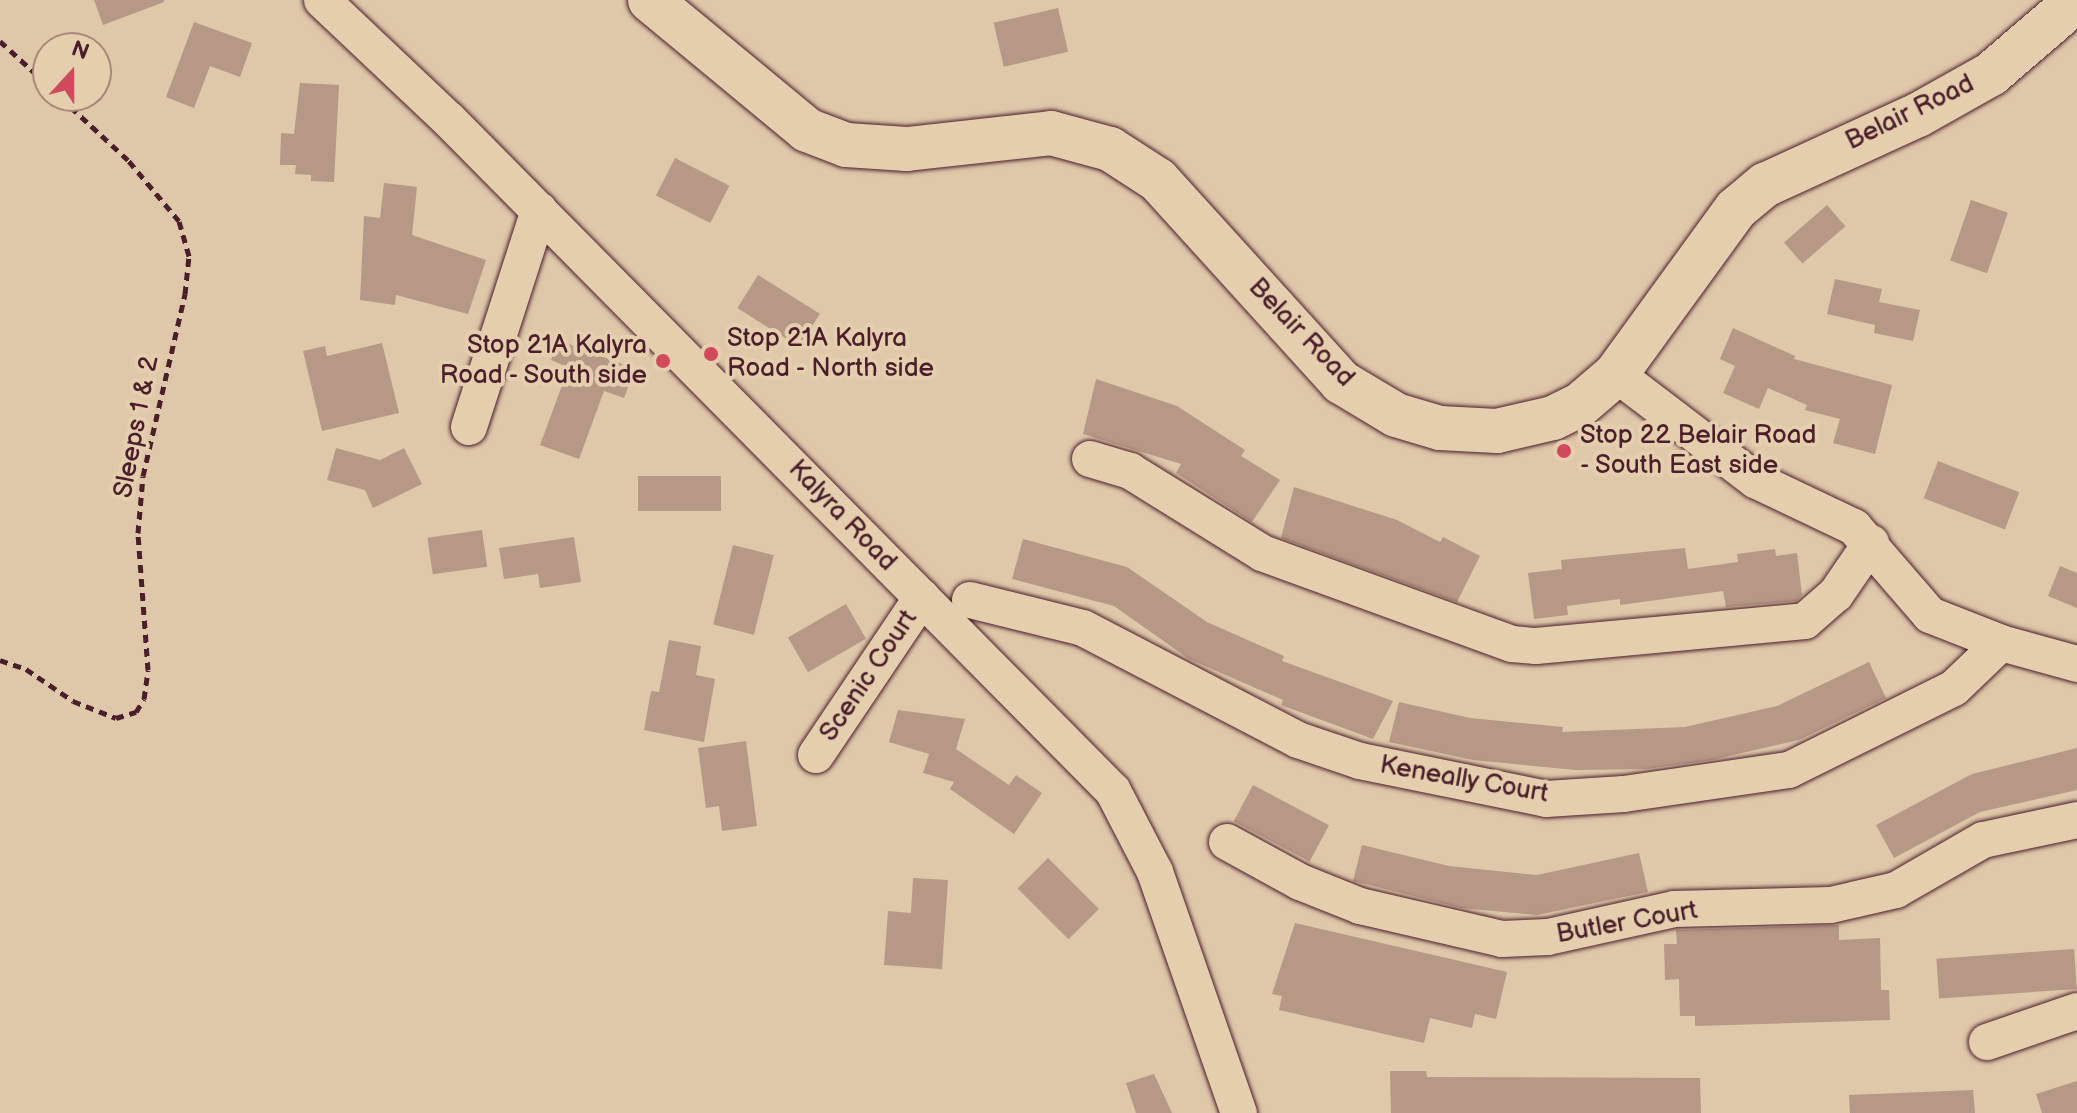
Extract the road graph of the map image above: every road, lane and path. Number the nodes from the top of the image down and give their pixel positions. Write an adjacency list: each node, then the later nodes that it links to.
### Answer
1 (322, 0): 7 (street, Kalyra Road)
2 (650, 0): 8 (main road, Belair Road)
3 (2077, 0): 8 (main road, Belair Road)
4 (0, 41): 5 (path)
5 (32, 70)
6 (76, 112): 15 (path, Sleeps 1 & 2)
7 (539, 210): 9 (street); 12 (street, Kalyra Road)
8 (1616, 374): 11 (street)
9 (469, 427)
10 (1090, 459): 11 (street)
11 (1871, 543): 14 (street)
12 (922, 597): 17 (street, Scenic Court); 22 (street, Kalyra Road)
13 (970, 600): 14 (street, Keneally Court)
14 (2001, 643): 16 (street)
15 (0, 660)
16 (2077, 664)
17 (816, 755)
18 (2077, 820): 19 (street, Butler Court)
19 (1227, 842)
20 (2077, 1011): 21 (street)
21 (1987, 1042)
22 (1239, 1113)

